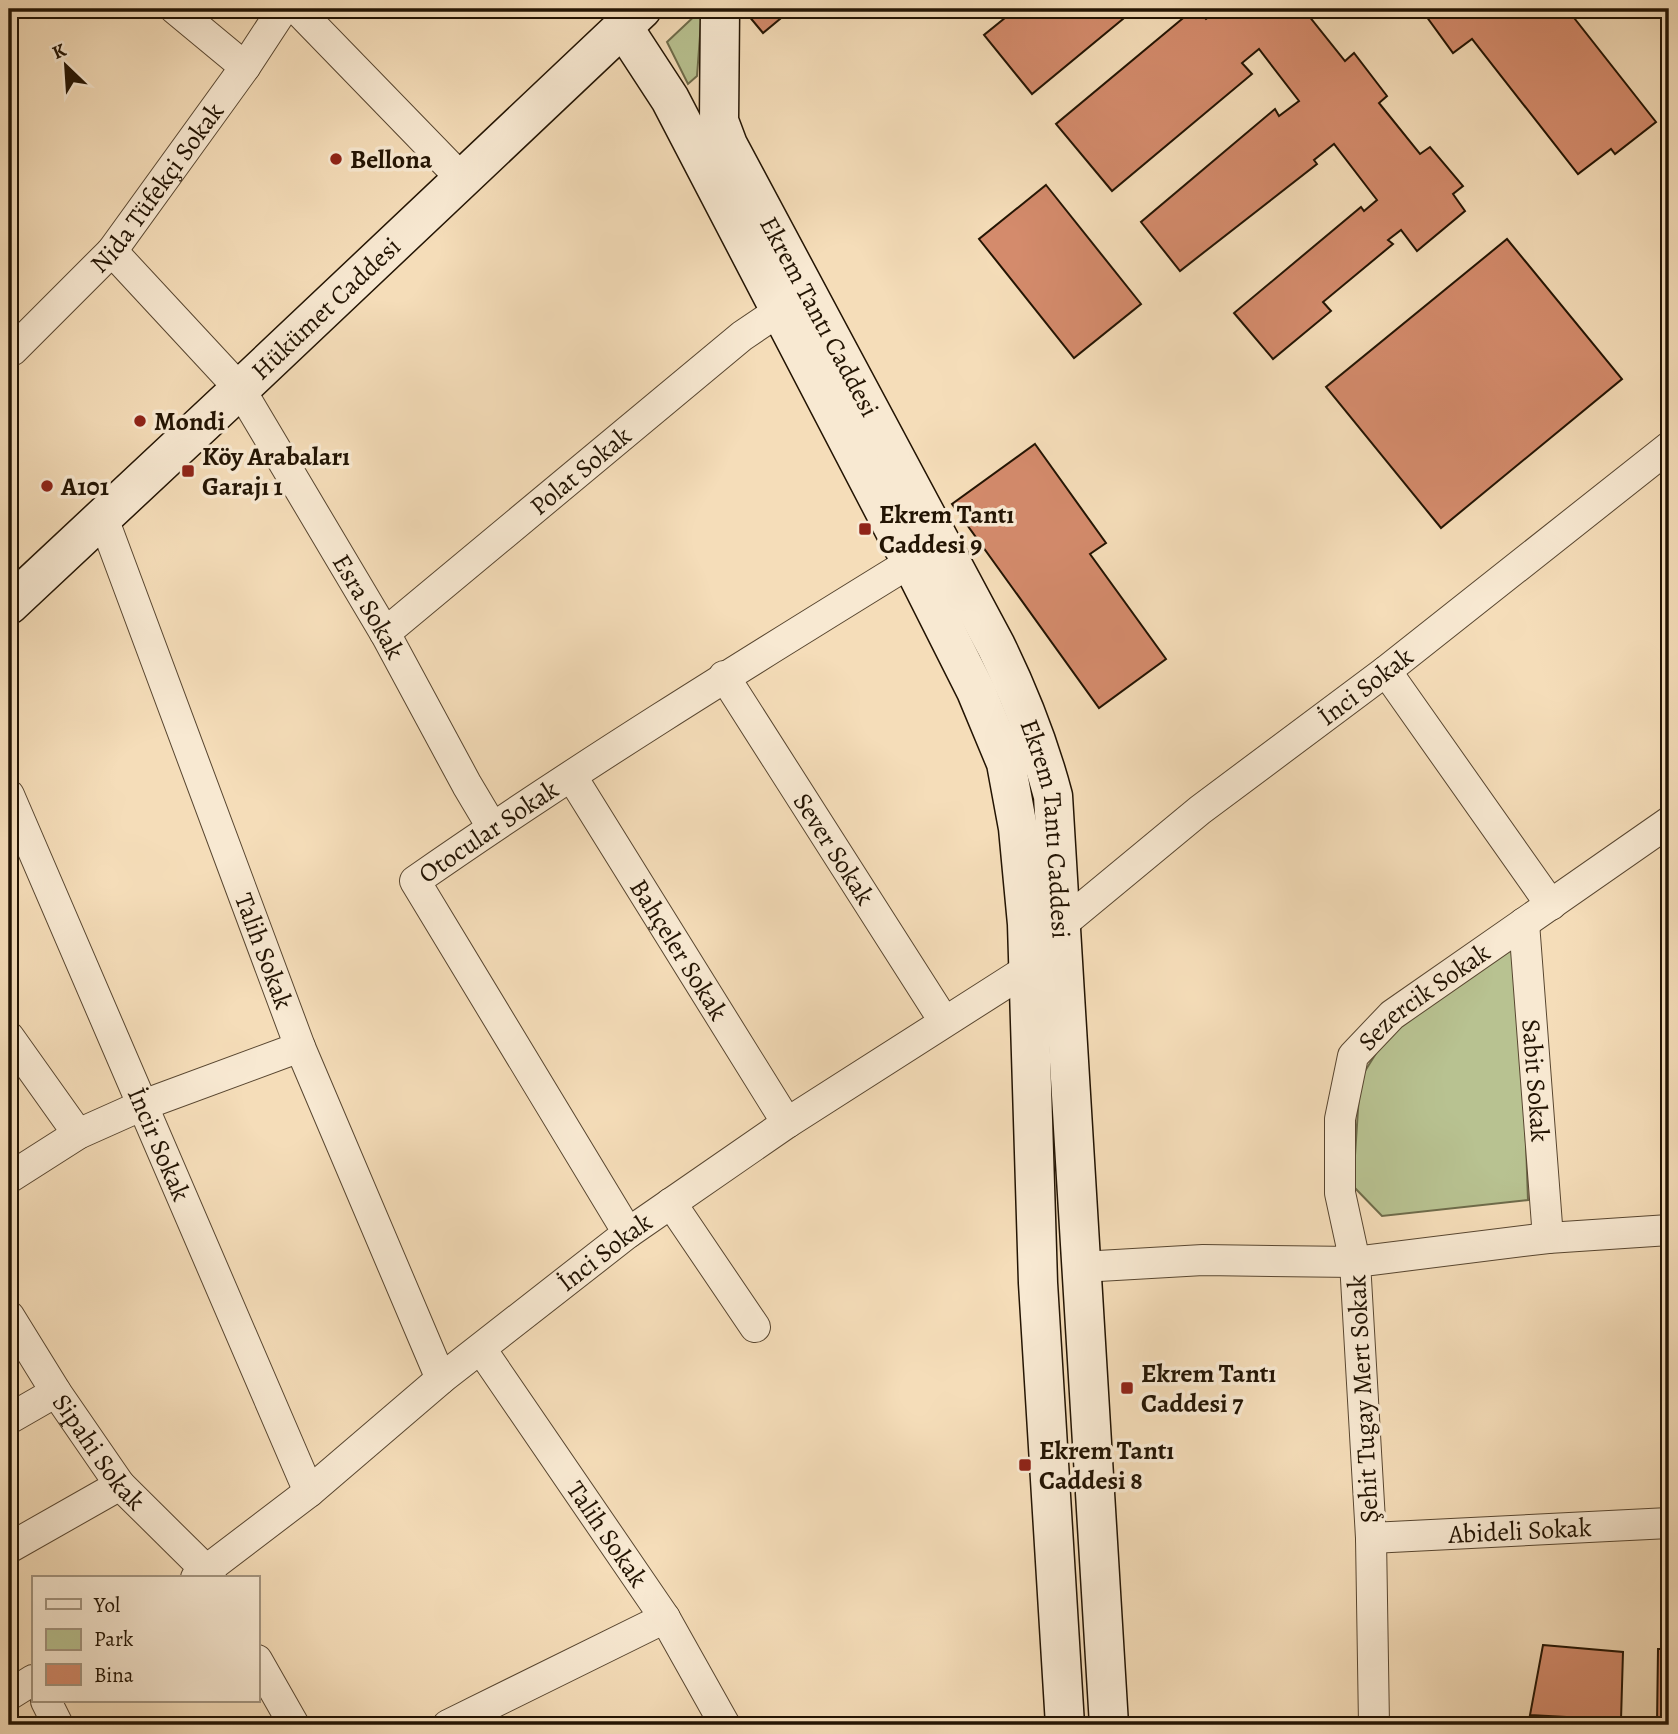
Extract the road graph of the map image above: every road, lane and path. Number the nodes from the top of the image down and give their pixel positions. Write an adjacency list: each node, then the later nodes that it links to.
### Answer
1 (175, 9): 6 (street)
2 (283, 9): 6 (street, Nida Tüfekçi Sokak)
3 (297, 9): 7 (street)
4 (720, 9): 9 (street, Ekrem Tantı Caddesi)
5 (632, 18): 7 (street, Hükümet Caddesi); 9 (street, Ekrem Tantı Caddesi)
6 (245, 67): 8 (street, Nida Tüfekçi Sokak)
7 (461, 177): 11 (street, Hükümet Caddesi)
8 (112, 251): 10 (street, Nida Tüfekçi Sokak); 11 (street, Esra Sokak)
9 (793, 303): 14 (street, Ekrem Tantı Caddesi); 16 (street, Polat Sokak)
10 (11, 348)
11 (240, 389): 13 (street, Hükümet Caddesi); 16 (street, Esra Sokak)
12 (1669, 447): 17 (street, İnci Sokak)
13 (103, 518): 15 (street, Hükümet Caddesi); 29 (street, Talih Sokak)
14 (926, 554): 18 (street, Otocular Sokak); 25 (street, Ekrem Tantı Caddesi)
15 (9, 605)
16 (385, 633): 22 (street, Esra Sokak)
17 (1387, 671): 23 (street); 25 (street, İnci Sokak)
18 (724, 677): 19 (street, Otocular Sokak); 27 (street, Sever Sokak)
19 (572, 777): 22 (street, Otocular Sokak); 31 (street, Bahçeler Sokak)
20 (9, 795): 30 (street, İncir Sokak)
21 (1669, 822): 23 (street, Sezercik Sokak)
22 (492, 827): 36 (street, Otocular Sokak)
23 (1551, 905): 24 (street, Sezercik Sokak)
24 (1524, 923): 37 (street, Sabit Sokak); 38 (street, Sezercik Sokak)
25 (1044, 925): 26 (street, Ekrem Tantı Caddesi)
26 (1046, 969): 27 (street, İnci Sokak); 39 (street, Ekrem Tantı Caddesi); 61 (street, Ekrem Tantı Caddesi)
27 (944, 1021): 31 (street, İnci Sokak)
28 (9, 1037): 32 (street)
29 (300, 1047): 30 (street); 43 (street, Talih Sokak)
30 (143, 1105): 32 (street); 47 (street, İncir Sokak)
31 (787, 1124): 34 (street, İnci Sokak)
32 (78, 1134): 33 (street)
33 (9, 1178)
34 (671, 1203): 36 (street, İnci Sokak); 41 (street)
35 (1669, 1230): 37 (street, Şehit Tugay Mert Sokak)
36 (628, 1233): 42 (street, İnci Sokak)
37 (1549, 1238): 38 (street, Şehit Tugay Mert Sokak)
38 (1355, 1262): 39 (street); 49 (street, Şehit Tugay Mert Sokak)
39 (1081, 1266): 62 (street, Ekrem Tantı Caddesi)
40 (9, 1316): 44 (street, Sipahi Sokak)
41 (755, 1327)
42 (481, 1349): 43 (street, İnci Sokak); 52 (street, Talih Sokak)
43 (441, 1378): 47 (street, İnci Sokak)
44 (56, 1392): 45 (street); 46 (street, Sipahi Sokak)
45 (9, 1419)
46 (120, 1485): 50 (street); 51 (street, Sipahi Sokak)
47 (309, 1492): 51 (street, İnci Sokak)
48 (1669, 1523): 49 (street, Abideli Sokak)
49 (1371, 1538): 63 (street, Şehit Tugay Mert Sokak)
50 (9, 1548)
51 (204, 1576)
52 (665, 1618): 59 (street); 60 (street, Talih Sokak)
53 (259, 1664): 58 (street)
54 (32, 1681): 55 (street)
55 (9, 1695)
56 (46, 1702): 57 (street)
57 (58, 1725)
58 (294, 1725)
59 (448, 1725)
60 (725, 1725)
61 (1066, 1725)
62 (1109, 1725)
63 (1374, 1725)

